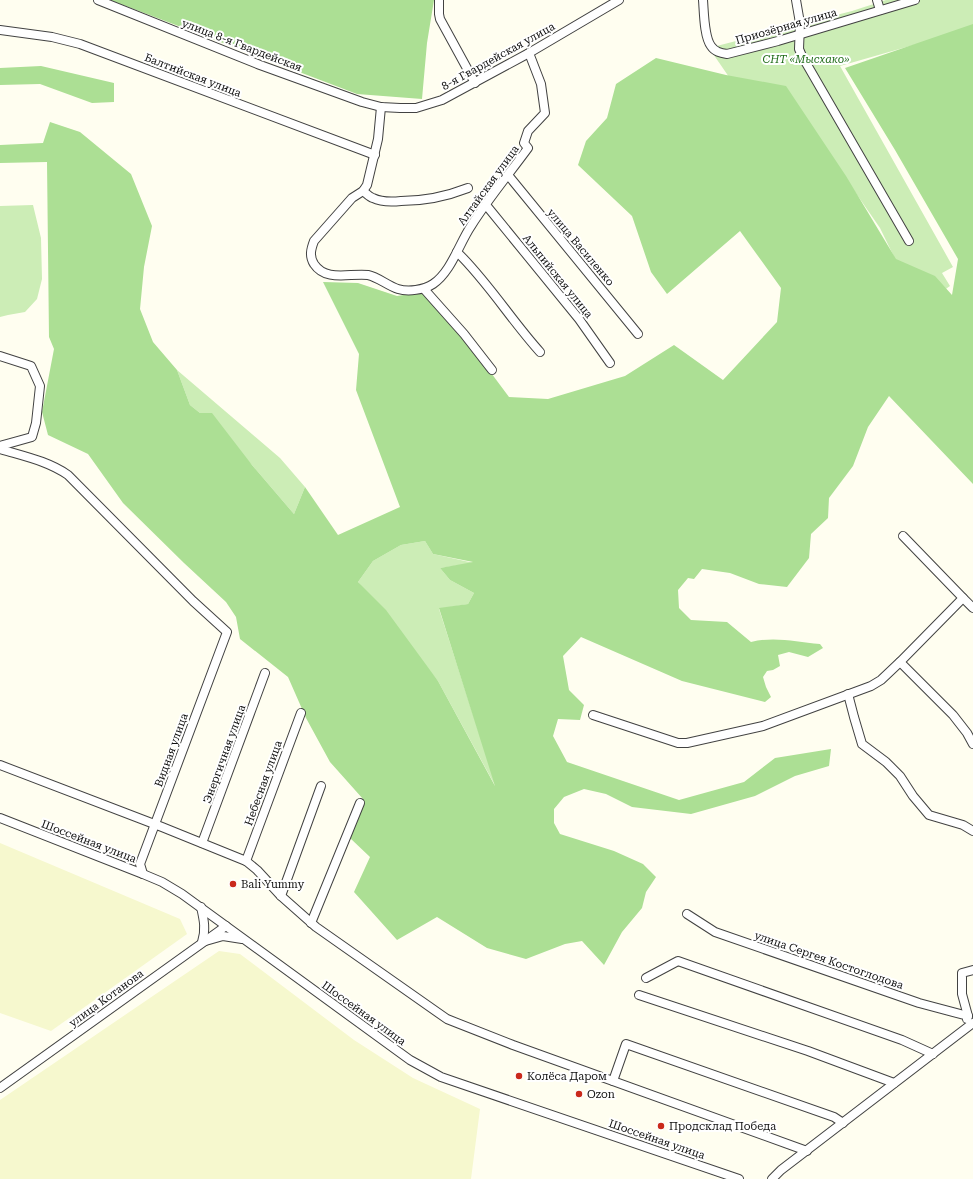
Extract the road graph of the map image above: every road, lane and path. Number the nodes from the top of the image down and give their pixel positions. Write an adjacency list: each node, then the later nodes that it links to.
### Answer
1 (98, 0): 13 (street, улица 8-я Гвардейская)
2 (439, 0): 12 (street)
3 (619, 0): 11 (street, 8-я Гвардейская улица)
4 (703, 0): 10 (street, Приозёрная улица)
5 (796, 0): 10 (street)
6 (877, 0): 8 (street)
7 (915, 0): 8 (street, Приозёрная улица)
8 (880, 10): 10 (street, Приозёрная улица)
9 (0, 30): 14 (street, Балтийская улица)
10 (800, 34): 19 (street)
11 (530, 53): 12 (street, 8-я Гвардейская улица); 15 (street, Алтайская улица)
12 (475, 83): 13 (street, 8-я Гвардейская улица)
13 (381, 107): 14 (street)
14 (375, 155): 17 (street)
15 (508, 175): 18 (street, Алтайская улица); 22 (street, улица Василенко)
16 (468, 188): 17 (street)
17 (363, 191): 21 (street)
18 (486, 205): 20 (street, Алтайская улица); 25 (street, Альпийская улица)
19 (908, 241)
20 (457, 252): 21 (street, Алтайская улица); 23 (street)
21 (424, 289): 26 (street)
22 (638, 334)
23 (540, 352)
24 (0, 356): 27 (street)
25 (610, 363)
26 (492, 370)
27 (0, 447): 41 (street, Видная улица)
28 (903, 536): 29 (street)
29 (964, 598): 30 (street); 31 (street)
30 (973, 608)
31 (900, 662): 33 (street); 36 (street)
32 (266, 673): 43 (street, Энергичная улица)
33 (848, 694): 35 (street); 42 (street)
34 (301, 713): 44 (street, Небесная улица)
35 (592, 715)
36 (973, 744)
37 (0, 765): 41 (street)
38 (321, 786): 46 (street)
39 (360, 803): 49 (street)
40 (0, 818): 45 (street, Шоссейная улица)
41 (155, 825): 43 (street); 45 (street, Видная улица)
42 (973, 831)
43 (202, 843): 44 (street)
44 (246, 861): 46 (street)
45 (143, 874): 47 (street, Шоссейная улица)
46 (281, 896): 49 (street)
47 (202, 907): 50 (street, Шоссейная улица); 52 (street)
48 (687, 914): 56 (street, улица Сергея Костоглодова)
49 (311, 923): 59 (street)
50 (226, 926): 51 (street, Шоссейная улица); 52 (street, улица Котанова)
51 (246, 940): 52 (street); 64 (street, Шоссейная улица)
52 (202, 942): 58 (street, улица Котанова)
53 (973, 970): 56 (street)
54 (646, 978): 57 (street)
55 (639, 995): 60 (street)
56 (970, 1020): 57 (street)
57 (933, 1054): 60 (street)
58 (4, 1080): 61 (street, улица Котанова)
59 (613, 1081): 62 (street); 63 (street)
60 (894, 1083): 62 (street)
61 (0, 1088)
62 (843, 1123): 63 (street)
63 (807, 1151): 65 (street)
64 (739, 1179)
65 (772, 1179)

